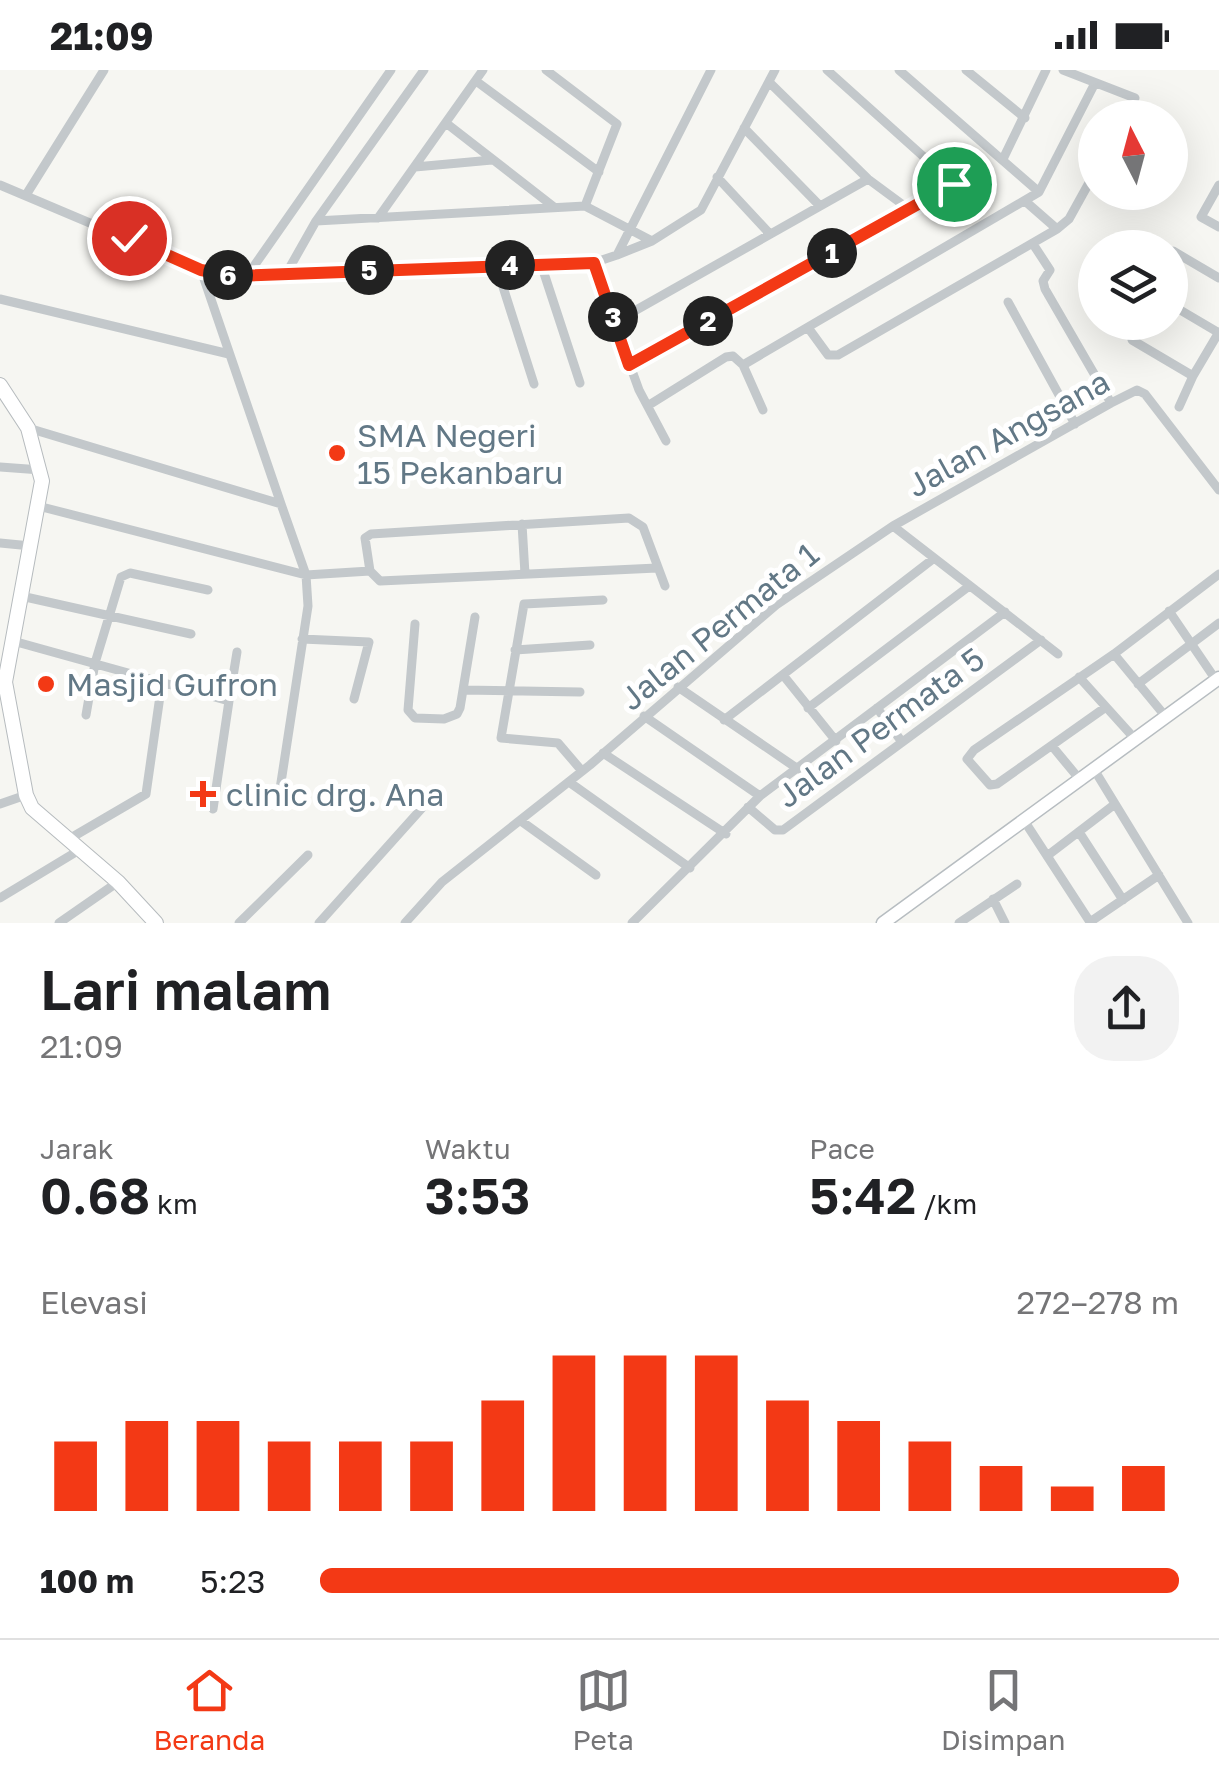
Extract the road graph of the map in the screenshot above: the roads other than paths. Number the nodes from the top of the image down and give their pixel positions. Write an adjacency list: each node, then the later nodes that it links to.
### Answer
1 (104, 70): 31 (street)
2 (390, 70): 53 (street)
3 (424, 70): 39 (street)
4 (483, 70): 13 (street)
5 (546, 70): 23 (street)
6 (711, 70): 41 (street)
7 (775, 70): 14 (street)
8 (828, 70): 27 (street)
9 (899, 70): 20 (street)
10 (966, 70): 17 (street)
11 (1046, 70): 17 (street)
12 (1063, 70): 15 (street)
13 (476, 81): 18 (street); 23 (street)
14 (769, 82): 19 (street); 26 (street)
15 (1094, 85): 16 (street); 30 (street)
16 (1134, 100)
17 (1025, 118): 20 (street)
18 (446, 123): 21 (street); 22 (street)
19 (744, 128): 24 (street); 35 (street)
20 (1004, 156): 30 (street)
21 (493, 160): 22 (street); 36 (street)
22 (415, 167): 38 (street)
23 (598, 172): 34 (street)
24 (718, 176): 43 (street); 44 (street)
25 (972, 178): 27 (street)
26 (868, 179): 35 (street); 37 (street)
27 (954, 184): 37 (street)
28 (1219, 185): 40 (street)
29 (0, 186): 31 (street)
30 (1039, 192): 32 (street)
31 (26, 195): 51 (street)
32 (1025, 201): 42 (street); 59 (street)
33 (1078, 203): 42 (street)
34 (585, 206): 36 (street); 41 (street)
35 (820, 206): 43 (street)
36 (556, 208): 38 (street)
37 (910, 210): 63 (street)
38 (378, 218): 39 (street)
39 (316, 222): 52 (street)
40 (1219, 227)
41 (633, 228): 44 (street); 46 (street)
42 (1056, 228): 45 (street)
43 (770, 234): 58 (street)
44 (652, 241): 46 (street)
45 (1034, 244): 59 (street); 69 (street)
46 (617, 255): 48 (street)
47 (1188, 260): 54 (street)
48 (594, 263): 49 (street); 58 (street)
49 (541, 264): 50 (street); 67 (street)
50 (496, 265): 52 (street); 66 (street)
51 (201, 270): 53 (street); 62 (street)
52 (286, 274): 53 (street)
53 (247, 276)
54 (1219, 278)
55 (0, 299): 62 (street)
56 (1008, 302): 73 (street)
57 (1188, 315): 60 (street)
58 (615, 322): 63 (street)
59 (809, 329): 64 (street)
60 (1219, 333): 65 (street)
61 (1132, 340): 65 (street)
62 (230, 354): 79 (street)
63 (629, 365): 70 (street)
64 (743, 365): 70 (street); 72 (street)
65 (1193, 376): 71 (street)
66 (534, 384)
67 (580, 384)
68 (0, 385): 74 (main road)
69 (1111, 403): 73 (street, Jalan Angsana); 78 (street, Jalan Angsana)
70 (649, 405): 75 (street)
71 (1179, 407)
72 (763, 410)
73 (1075, 424): 82 (street, Jalan Angsana)
74 (28, 428): 77 (main road); 79 (street)
75 (666, 441)
76 (0, 467): 77 (street)
77 (41, 470): 80 (main road)
78 (1219, 490)
79 (281, 504): 90 (street)
80 (38, 506): 84 (main road); 90 (street)
81 (522, 524): 86 (street); 87 (street); 88 (street)
82 (893, 526): 85 (street); 118 (street, Jalan Permata 1)
83 (0, 543): 84 (street)
84 (31, 546): 94 (main road)
85 (933, 559): 92 (street); 113 (street)
86 (657, 568): 88 (street); 91 (street)
87 (370, 571): 88 (street); 90 (street)
88 (525, 574)
89 (1219, 574): 96 (street)
90 (306, 575): 103 (street)
91 (666, 586)
92 (968, 587): 97 (street); 125 (street)
93 (208, 590): 98 (street)
94 (21, 596): 98 (street); 105 (main road)
95 (603, 600): 108 (street)
96 (1169, 611): 106 (street); 111 (street)
97 (1006, 612): 104 (street); 126 (street)
98 (109, 616): 102 (street); 112 (street)
99 (475, 617): 119 (street)
100 (416, 624): 119 (street)
101 (1219, 624): 106 (street)
102 (191, 634)
103 (302, 640): 122 (street); 141 (street)
104 (1041, 640): 110 (street); 133 (street, Jalan Permata 5)
105 (13, 641): 112 (street); 142 (main road)
106 (1190, 644): 115 (street); 117 (street)
107 (590, 645): 108 (street)
108 (515, 650): 121 (street)
109 (237, 652): 123 (street)
110 (1058, 654)
111 (1114, 654): 114 (street); 117 (street)
112 (95, 663): 116 (street); 127 (street)
113 (783, 674): 125 (street); 130 (street)
114 (1079, 677): 124 (street); 134 (street)
115 (1218, 679): 129 (street)
116 (162, 682): 123 (street); 153 (street)
117 (1138, 684): 129 (street)
118 (678, 687): 128 (street, Jalan Permata 1); 130 (street)
119 (464, 690): 121 (street)
120 (580, 692): 121 (street)
121 (508, 694): 137 (street)
122 (354, 699)
123 (228, 701): 148 (street)
124 (1106, 707): 131 (street); 134 (street)
125 (808, 708): 132 (street)
126 (877, 708): 132 (street); 133 (street)
127 (86, 715)
128 (644, 716): 135 (street, Jalan Permata 1); 143 (street)
129 (1166, 717): 131 (street)
130 (724, 720): 136 (street)
131 (1135, 739): 138 (street)
132 (836, 740): 136 (street)
133 (902, 742): 147 (street, Jalan Permata 5)
134 (1052, 746): 139 (street)
135 (603, 753): 137 (street, Jalan Permata 1); 152 (street)
136 (798, 769): 143 (street)
137 (582, 771): 140 (street, Jalan Permata 1)
138 (1094, 771): 139 (street); 146 (street)
139 (1081, 781): 150 (street)
140 (569, 782): 149 (street, Jalan Permata 1); 156 (street)
141 (280, 789)
142 (26, 795): 145 (street); 153 (main road)
143 (760, 796): 147 (street)
144 (430, 798): 167 (street)
145 (0, 804)
146 (1115, 804): 151 (street); 158 (street)
147 (748, 807): 152 (street)
148 (213, 808)
149 (521, 821): 157 (street); 168 (street, Jalan Permata 1)
150 (1025, 822): 155 (street); 170 (street)
151 (1079, 832): 155 (street); 163 (street)
152 (726, 834): 156 (street)
153 (75, 844): 159 (main road); 161 (street)
154 (308, 855): 166 (street)
155 (1047, 856): 163 (street)
156 (690, 868): 169 (street)
157 (596, 875)
158 (1159, 875): 163 (street); 173 (street)
159 (118, 882): 164 (street); 165 (main road)
160 (1017, 884): 162 (street)
161 (0, 898)
162 (993, 899): 171 (street); 172 (street)
163 (1123, 900)
164 (58, 923)
165 (156, 923)
166 (239, 923)
167 (318, 923)
168 (406, 923)
169 (632, 923)
170 (883, 923)
171 (959, 923)
172 (1005, 923)
173 (1188, 923)

